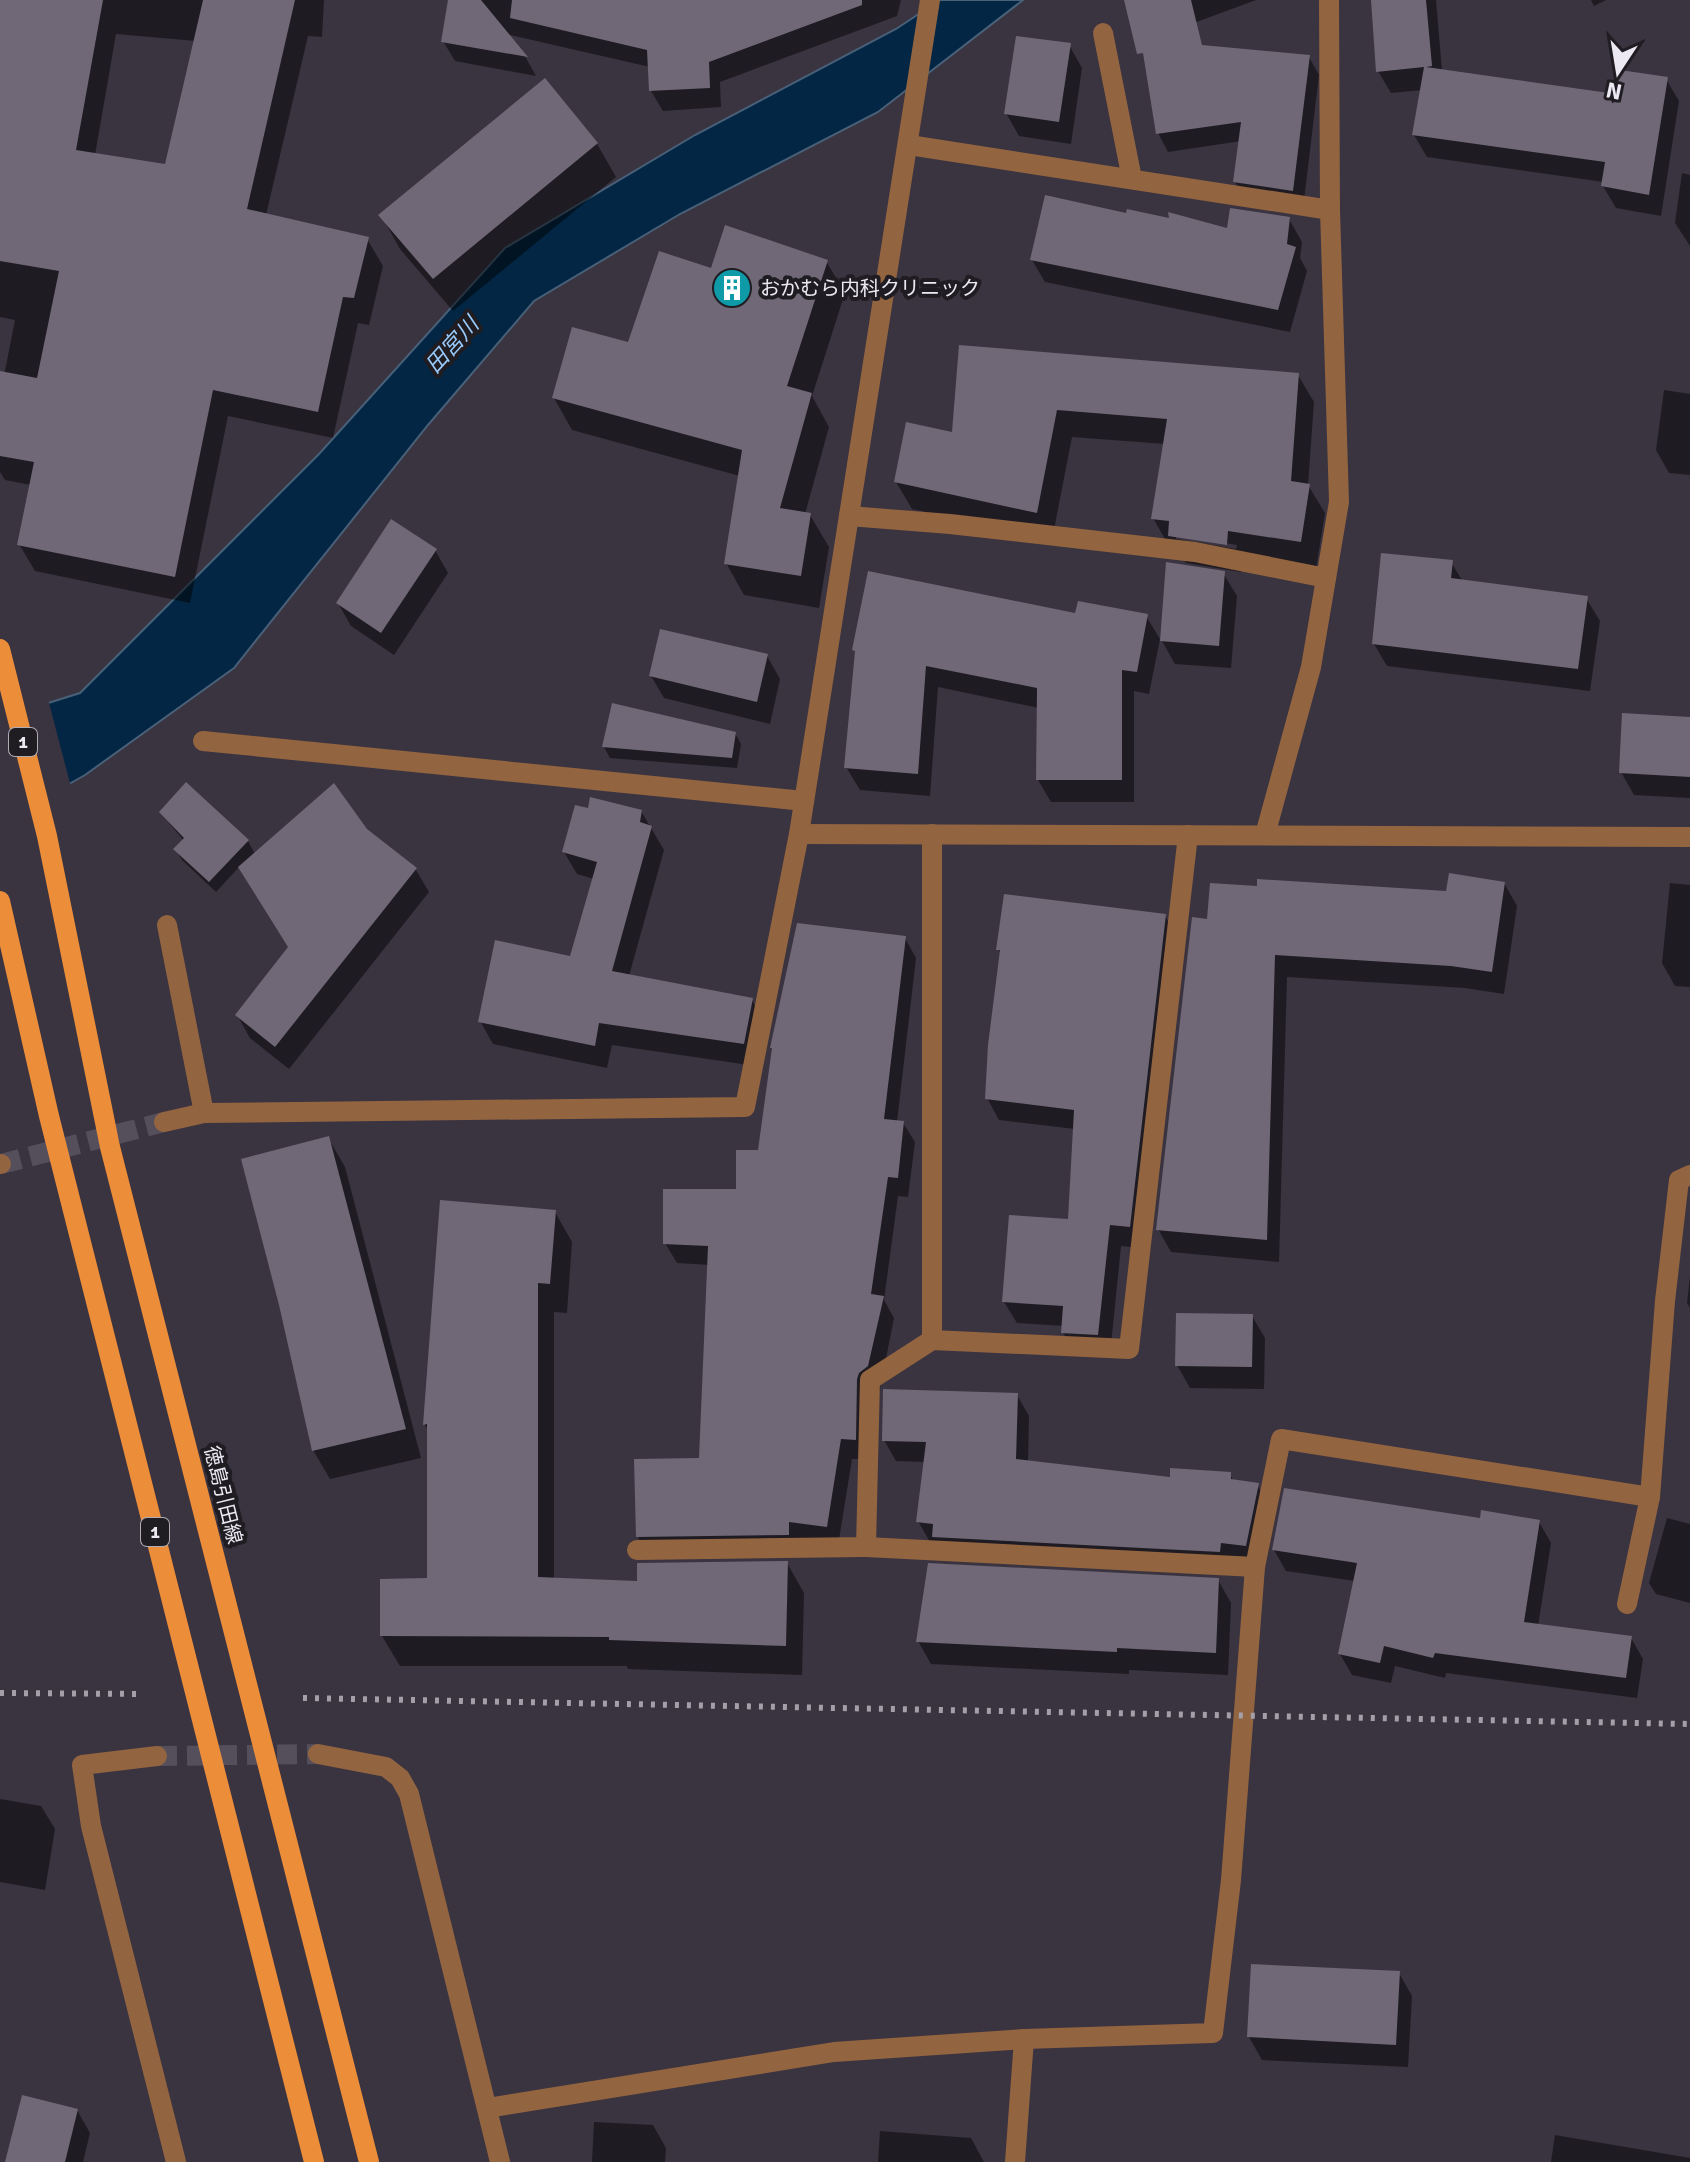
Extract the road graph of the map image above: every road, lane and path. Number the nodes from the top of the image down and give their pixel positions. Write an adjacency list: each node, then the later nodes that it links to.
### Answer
1 (930, 0): 4 (street)
2 (1329, 0): 6 (street)
3 (1103, 33): 5 (street)
4 (909, 145): 5 (street); 7 (street)
5 (1132, 179): 6 (street)
6 (1330, 210): 8 (street)
7 (849, 516): 8 (street); 11 (street)
8 (1326, 578): 15 (street)
9 (0, 649): 34 (main road, 徳島引田線 / 1)
10 (203, 741): 11 (street)
11 (804, 801): 12 (street)
12 (799, 834): 13 (street); 19 (street)
13 (932, 834): 14 (street); 22 (street)
14 (1188, 835): 15 (street); 22 (street)
15 (1265, 835): 16 (street)
16 (1690, 837)
17 (0, 901): 33 (main road, 1)
18 (167, 925): 19 (street)
19 (204, 1113): 20 (street)
20 (164, 1122)
21 (1690, 1175): 23 (street)
22 (932, 1340): 24 (street)
23 (1650, 1497): 26 (street); 27 (street)
24 (866, 1547): 25 (street); 26 (street)
25 (637, 1550)
26 (1255, 1567): 30 (street)
27 (1627, 1604)
28 (318, 1754): 31 (street)
29 (157, 1756): 32 (street)
30 (1024, 2039): 31 (street); 36 (street)
31 (487, 2108): 35 (street)
32 (176, 2162)
33 (314, 2162)
34 (369, 2162)
35 (500, 2162)
36 (1015, 2162)

